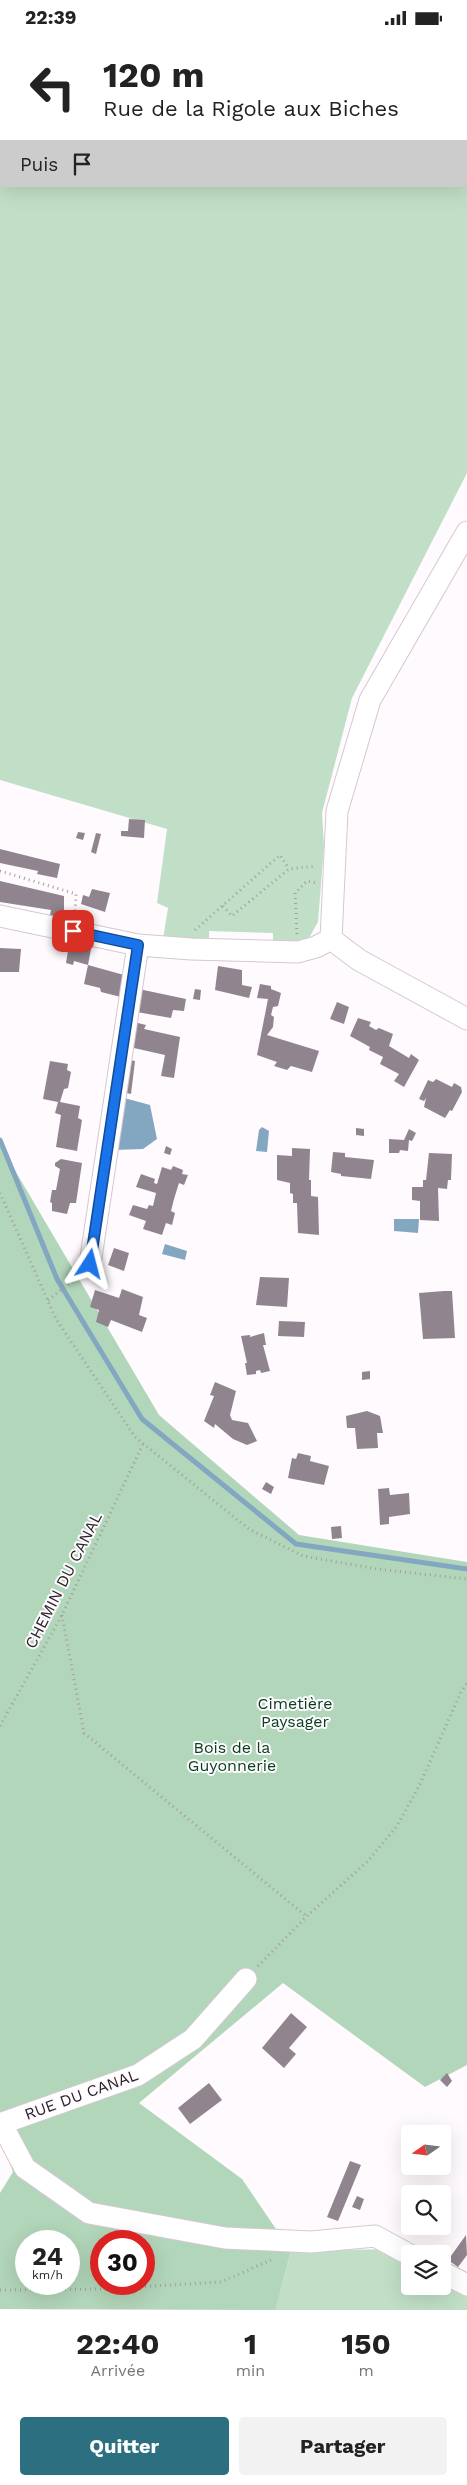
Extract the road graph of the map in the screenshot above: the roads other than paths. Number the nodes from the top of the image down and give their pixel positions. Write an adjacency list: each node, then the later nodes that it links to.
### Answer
1 (467, 532): 3 (street)
2 (0, 917): 4 (street)
3 (331, 939): 4 (street); 5 (street)
4 (138, 945): 6 (street)
5 (467, 1019)
6 (84, 1271)
7 (246, 1979): 8 (street, RUE DU CANAL)
8 (1, 2123): 9 (street)
9 (401, 2250)
10 (451, 2277): 11 (street)
11 (467, 2285)

